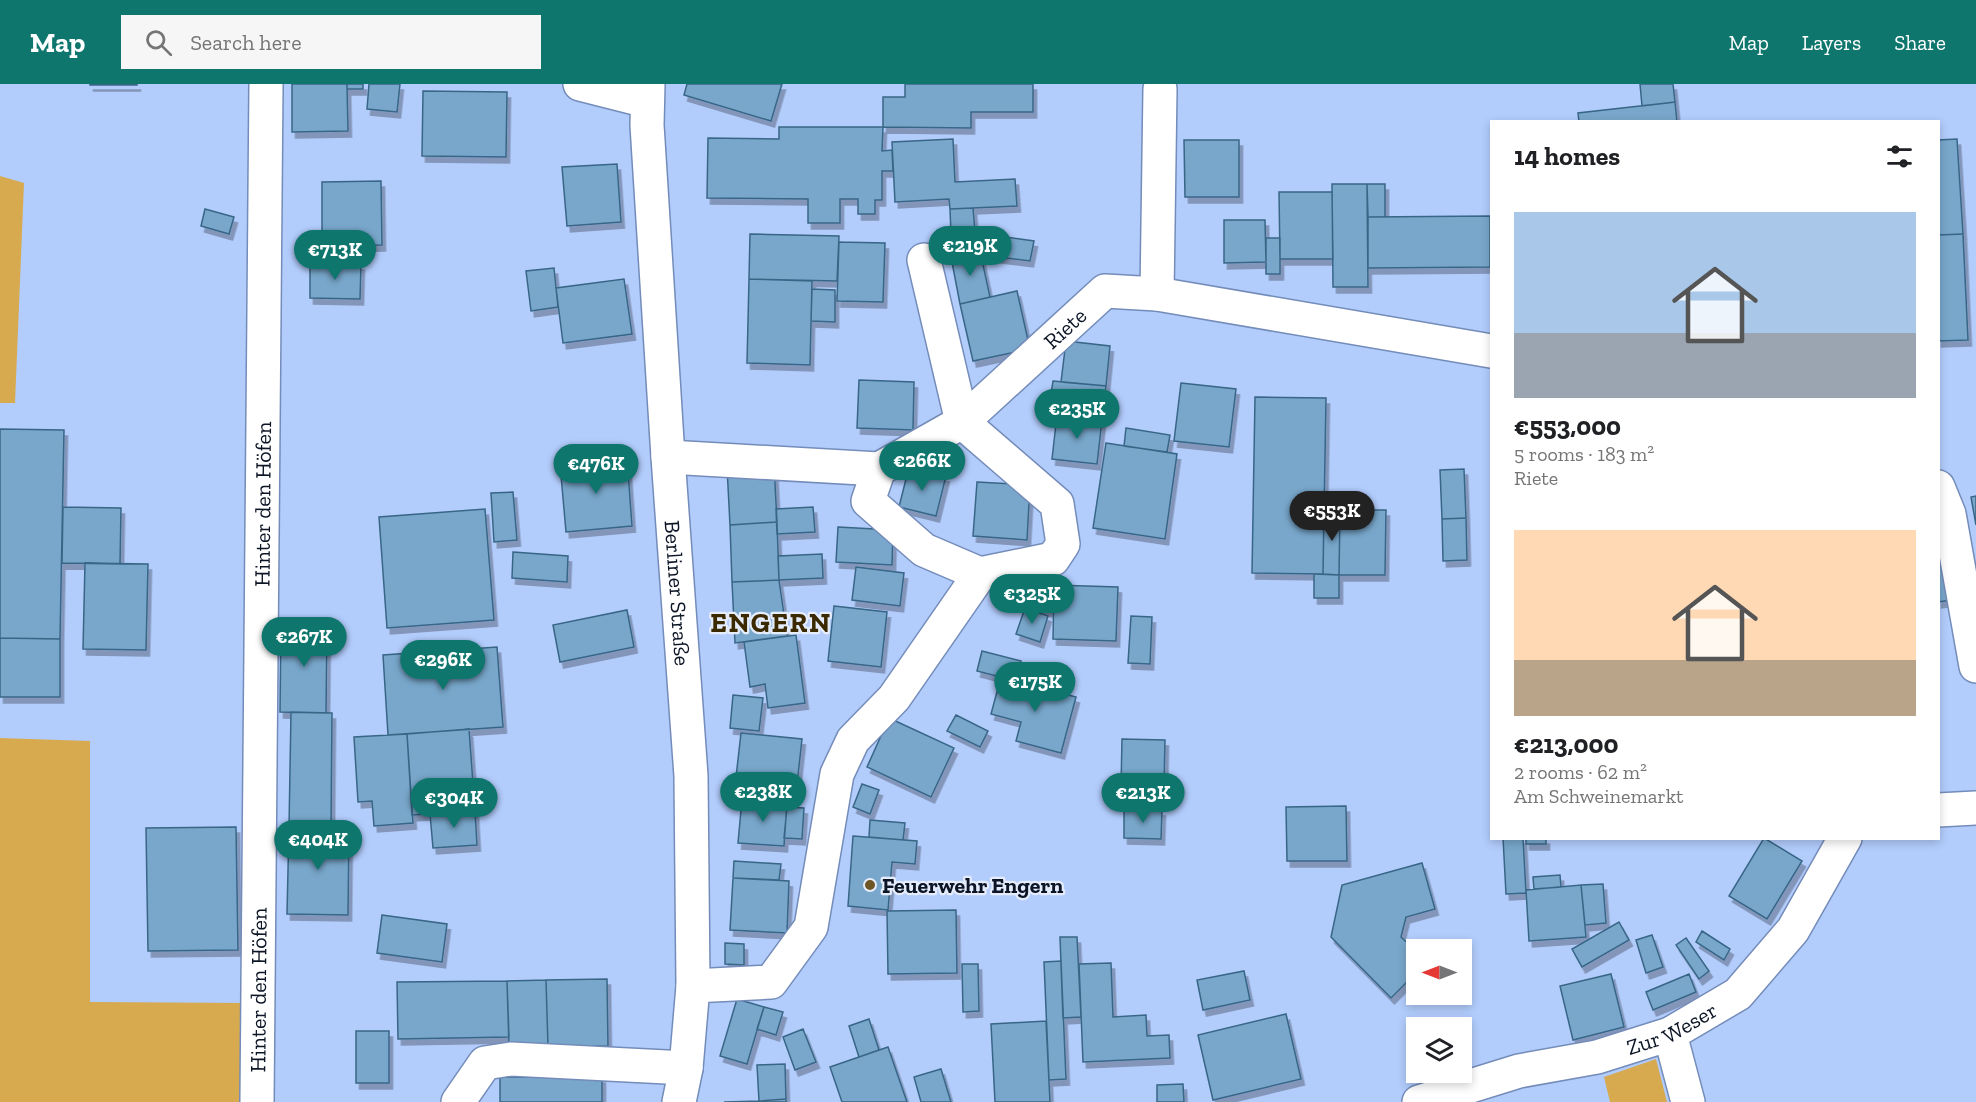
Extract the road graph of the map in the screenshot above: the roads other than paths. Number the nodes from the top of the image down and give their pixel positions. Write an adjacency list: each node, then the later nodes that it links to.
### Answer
1 (266, 84): 20 (street, Hinter den Höfen)
2 (580, 84): 4 (street)
3 (1160, 89): 6 (street)
4 (647, 92): 9 (street, Berliner Straße)
5 (924, 260): 8 (street)
6 (1157, 294): 7 (street, Riete); 8 (street, Riete)
7 (1490, 351)
8 (962, 422): 10 (street, Riete); 12 (street)
9 (668, 457): 10 (street); 17 (street, Berliner Straße)
10 (879, 469): 12 (street)
11 (1940, 492): 13 (street)
12 (981, 574): 17 (street)
13 (1976, 666)
14 (1976, 808): 15 (street)
15 (1940, 810)
16 (1844, 840): 18 (street, Zur Weser)
17 (693, 986): 19 (street, Berliner Straße)
18 (1670, 1034): 23 (street, Zur Weser); 24 (street)
19 (686, 1068): 21 (street); 22 (street, Berliner Straße)
20 (257, 1102)
21 (459, 1102)
22 (679, 1102)
23 (1419, 1102)
24 (1688, 1102)

